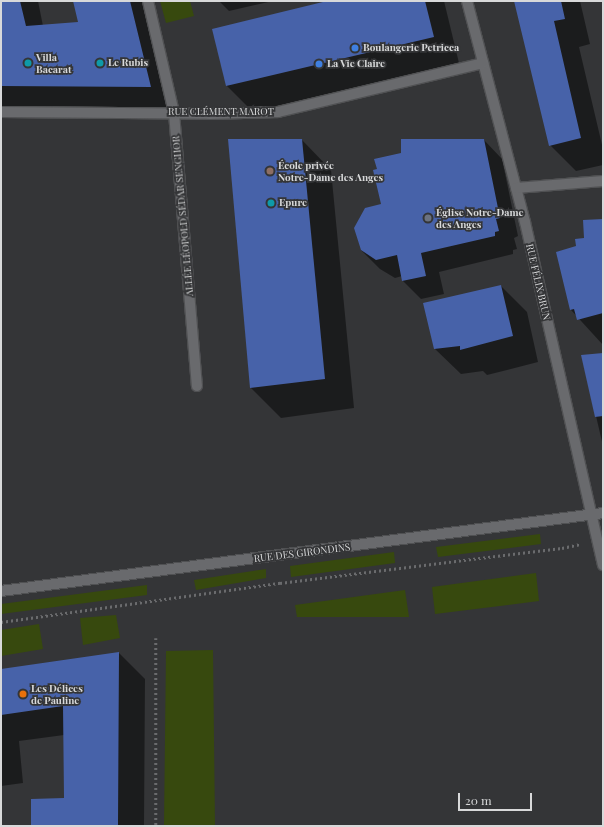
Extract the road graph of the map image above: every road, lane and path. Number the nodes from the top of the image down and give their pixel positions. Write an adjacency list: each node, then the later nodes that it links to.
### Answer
1 (148, 1): 5 (street, ALLÉE LÉOPOLD SÉDAR SENGHOR)
2 (467, 1): 3 (street, RUE FÉLIX BRUN)
3 (483, 63): 5 (street, RUE CLÉMENT MAROT); 7 (street, RUE FÉLIX BRUN)
4 (1, 112): 5 (street, RUE CLÉMENT MAROT)
5 (174, 113): 8 (street, ALLÉE LÉOPOLD SÉDAR SENGHOR)
6 (603, 181): 7 (street)
7 (516, 188): 10 (street, RUE FÉLIX BRUN)
8 (197, 386)
9 (603, 513): 10 (street, RUE DES GIRONDINS)
10 (591, 514): 11 (street, RUE FÉLIX BRUN); 13 (street, RUE DES GIRONDINS)
11 (596, 540): 12 (street, RUE FÉLIX BRUN); 14 (path)
12 (603, 565)
13 (1, 591)
14 (1, 622)
15 (156, 638): 16 (path)
16 (156, 826)

